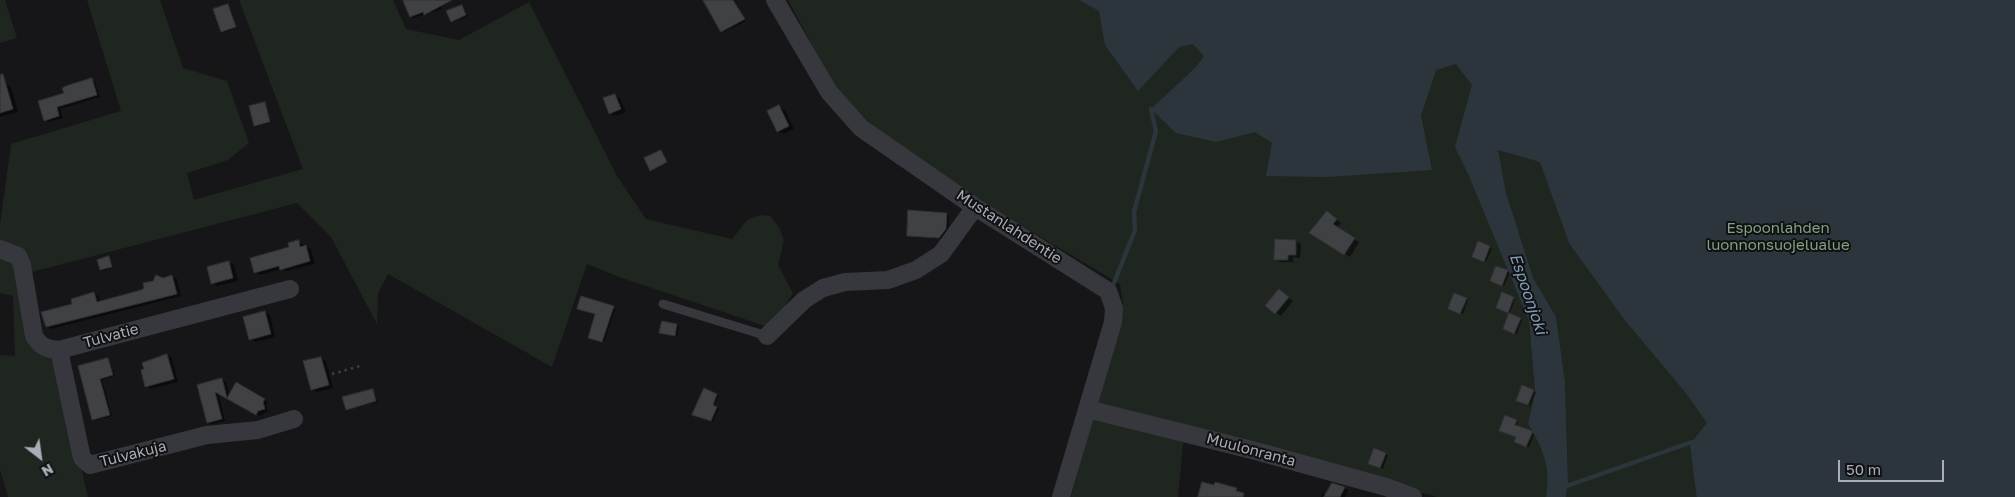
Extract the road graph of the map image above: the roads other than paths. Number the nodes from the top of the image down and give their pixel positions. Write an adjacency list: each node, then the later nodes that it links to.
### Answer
1 (775, 0): 2 (street, Mustanlahdentie)
2 (975, 207): 6 (street); 8 (street, Mustanlahdentie)
3 (0, 249): 7 (street)
4 (290, 289): 7 (street, Tulvatie)
5 (663, 304): 6 (lane)
6 (767, 336)
7 (59, 350): 9 (street, Tulvakuja)
8 (1087, 409): 10 (street, Mustanlahdentie); 11 (street, Muulonranta)
9 (294, 419)
10 (1061, 497)
11 (1413, 497)

